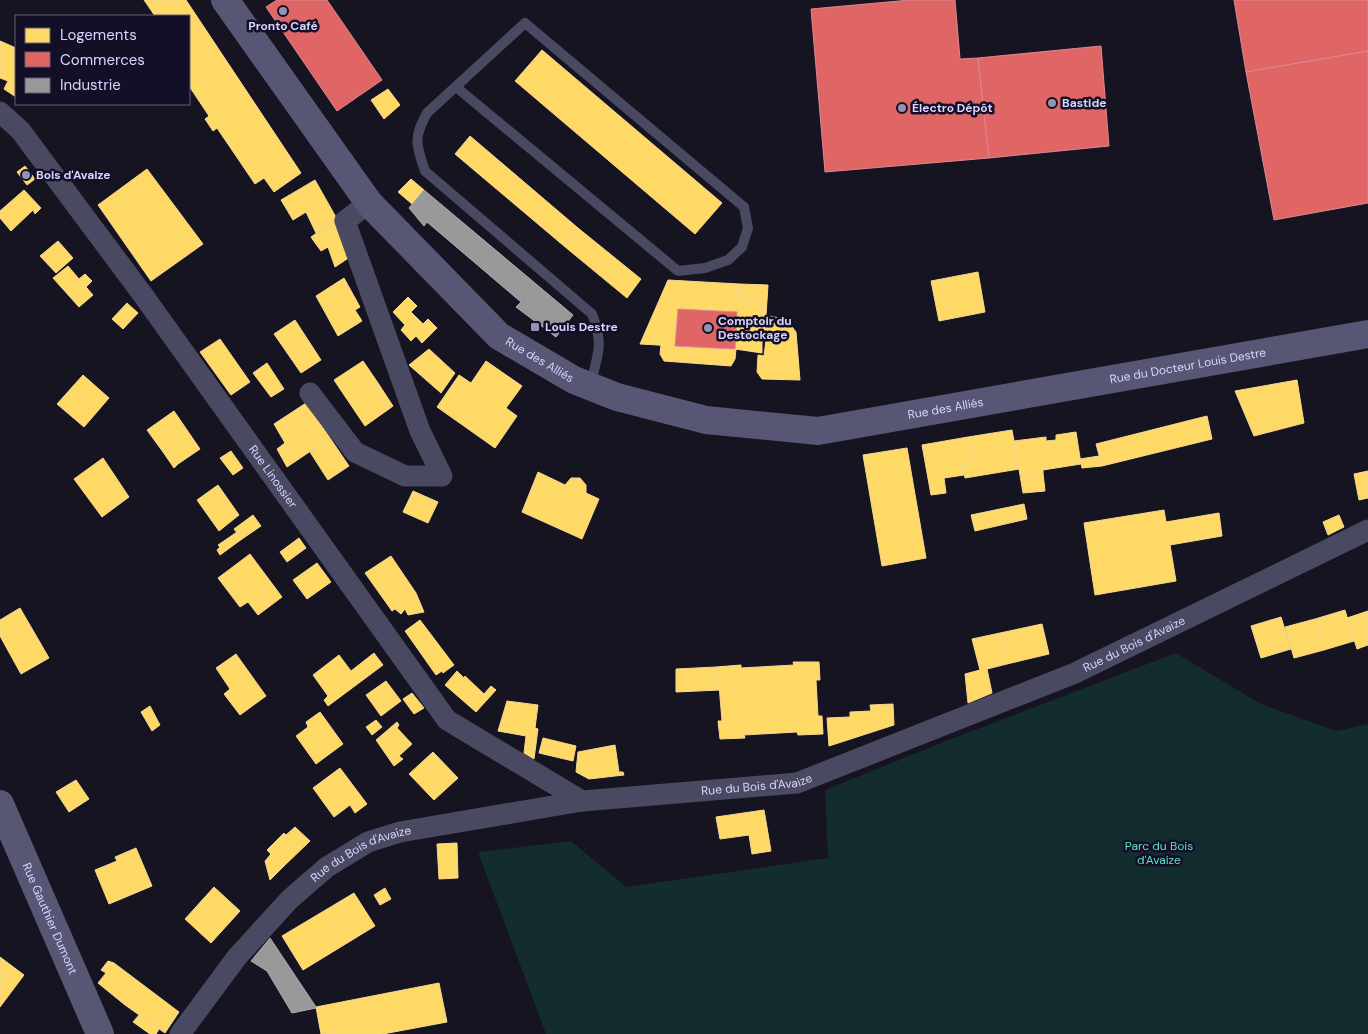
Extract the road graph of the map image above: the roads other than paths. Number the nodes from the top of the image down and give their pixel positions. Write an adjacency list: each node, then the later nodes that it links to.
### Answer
1 (225, 0): 4 (street, Rue des Alliés)
2 (456, 87): 2 (lane); 6 (lane)
3 (0, 112): 10 (street, Rue Linossier)
4 (369, 203): 6 (street, Rue des Alliés); 7 (street)
5 (1368, 334): 8 (street, Rue du Docteur Louis Destre)
6 (590, 386): 8 (street, Rue des Alliés)
7 (310, 394)
8 (1008, 398)
9 (1368, 530): 10 (street, Rue du Bois d'Avaize)
10 (582, 801): 13 (street, Rue du Bois d'Avaize)
11 (0, 804): 12 (street, Rue Gauthier Dumont)
12 (100, 1034)
13 (180, 1034)

